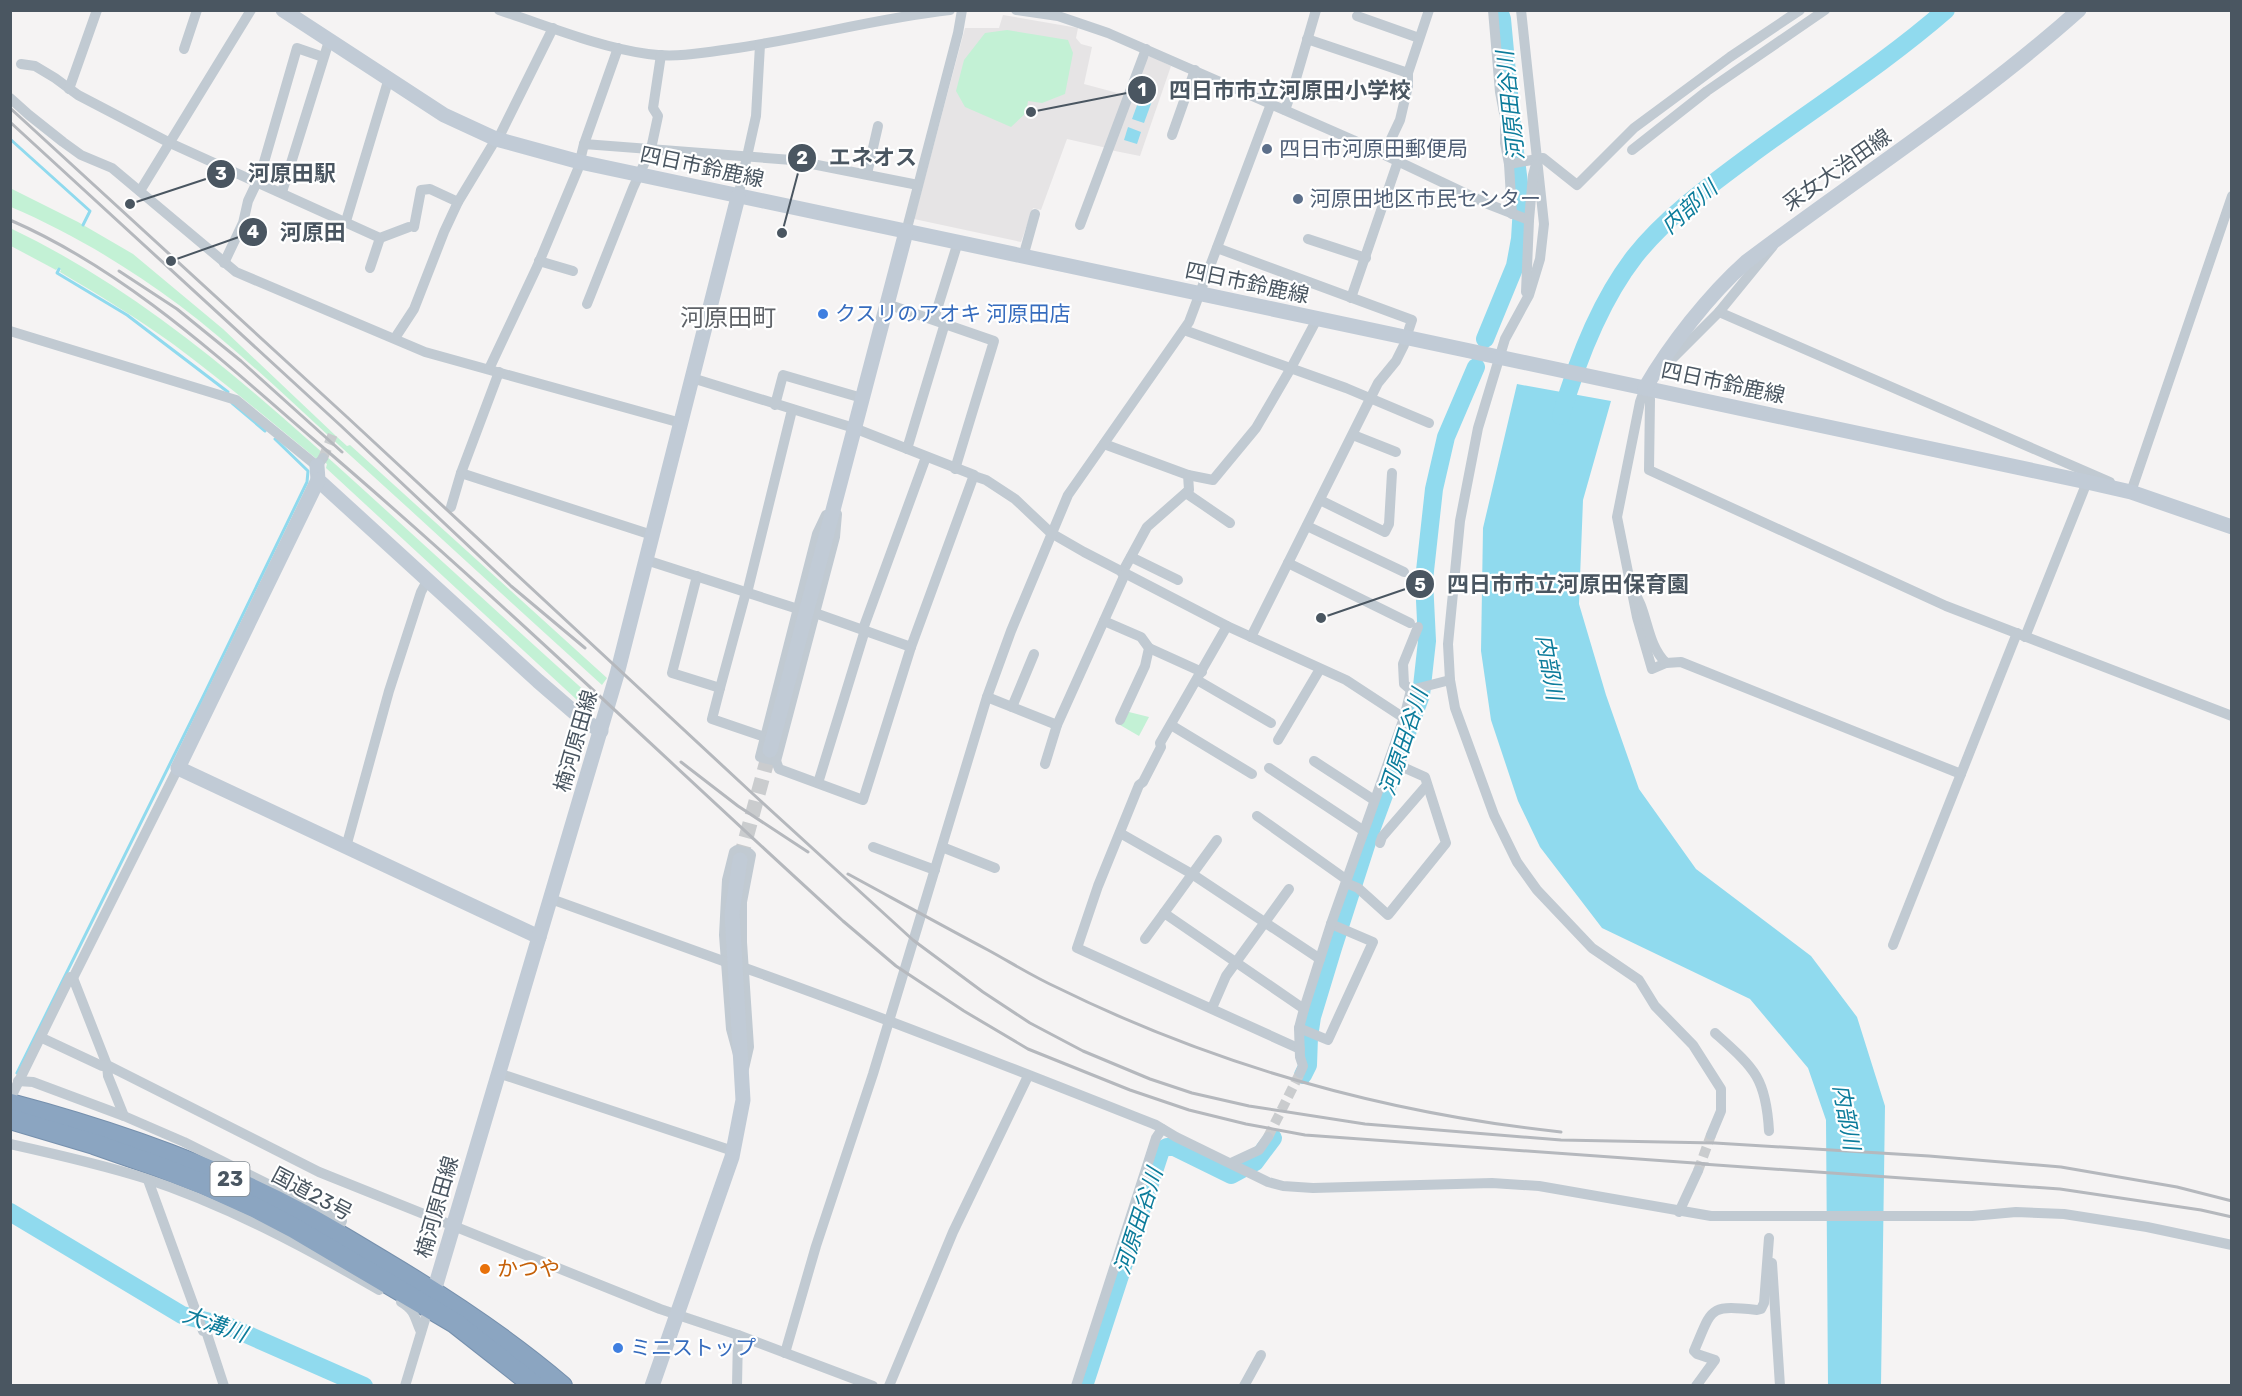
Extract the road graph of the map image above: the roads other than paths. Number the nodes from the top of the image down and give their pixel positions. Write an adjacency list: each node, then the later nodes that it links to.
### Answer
1 (97, 10): 31 (street)
2 (196, 10): 23 (street)
3 (251, 10): 38 (street)
4 (283, 10): 20 (main road, 四日市鈴鹿線)
5 (499, 10): 17 (street)
6 (950, 10): 21 (street)
7 (962, 10): 51 (street)
8 (1016, 10): 24 (street)
9 (1316, 10): 19 (street)
10 (1429, 10): 18 (street)
11 (1493, 10): 47 (street)
12 (1800, 10): 45 (street)
13 (1825, 10): 41 (street)
14 (2079, 10): 63 (main road, 采女大治田線)
15 (1521, 11): 45 (street)
16 (1357, 16): 18 (street)
17 (553, 28): 22 (street); 37 (street)
18 (1419, 38): 29 (street)
19 (1307, 39): 29 (street); 34 (street)
20 (329, 40): 26 (street); 30 (main road, 四日市鈴鹿線)
21 (759, 45): 25 (street); 43 (street)
22 (618, 48): 25 (street); 39 (street)
23 (184, 49)
24 (1146, 49): 28 (street); 61 (street)
25 (661, 55): 40 (street)
26 (322, 57): 50 (street); 53 (street)
27 (21, 64): 31 (street)
28 (1194, 70): 33 (street); 36 (street)
29 (1408, 73): 42 (street)
30 (389, 78): 37 (main road, 四日市鈴鹿線); 60 (street)
31 (69, 89): 38 (street)
32 (10, 98): 52 (street)
33 (1272, 104): 34 (street); 67 (street)
34 (1285, 110): 42 (street)
35 (878, 126): 48 (street)
36 (1172, 135)
37 (497, 139): 46 (main road, 四日市鈴鹿線); 56 (street)
38 (170, 143): 50 (street); 52 (street)
39 (584, 144): 40 (street); 46 (street)
40 (651, 149): 43 (street); 49 (street)
41 (1632, 150)
42 (1384, 154): 44 (street)
43 (747, 155): 48 (street); 55 (street)
44 (1398, 161): 58 (street); 69 (street)
45 (1537, 161): 47 (street); 59 (street); 75 (street)
46 (580, 162): 49 (main road, 四日市鈴鹿線); 70 (street)
47 (1514, 164): 58 (street)
48 (867, 174): 51 (street)
49 (639, 175): 55 (main road, 四日市鈴鹿線); 77 (street)
50 (258, 182): 53 (street); 71 (street)
51 (918, 185): 62 (street)
52 (140, 191): 71 (street)
53 (282, 192): 60 (street)
54 (2232, 196): 114 (street)
55 (738, 197): 62 (main road, 四日市鈴鹿線); 92 (main road, 楠河原田線)
56 (459, 202): 64 (street); 86 (street)
57 (1035, 214): 68 (street)
58 (1513, 214): 59 (street)
59 (1527, 219): 75 (street)
60 (346, 221): 64 (street)
61 (1080, 225)
62 (906, 232): 66 (main road, 四日市鈴鹿線); 78 (main road)
63 (1780, 236): 79 (street); 89 (main road, 采女大治田線)
64 (381, 238): 72 (street)
65 (1308, 239): 69 (street)
66 (957, 242): 68 (main road, 四日市鈴鹿線); 80 (street)
67 (1217, 248): 74 (street); 76 (street)
68 (1023, 257): 74 (main road, 四日市鈴鹿線)
69 (1366, 258): 76 (street)
70 (539, 261): 73 (street); 91 (street)
71 (224, 263): 86 (street)
72 (370, 268)
73 (573, 271)
74 (1199, 294): 81 (main road, 四日市鈴鹿線); 84 (street)
75 (1528, 295): 88 (street)
76 (1351, 298): 83 (street)
77 (587, 304)
78 (887, 304): 80 (street); 94 (main road)
79 (1719, 312): 89 (street); 114 (street)
80 (934, 319): 82 (street)
81 (1317, 319): 88 (main road, 四日市鈴鹿線); 90 (street)
82 (945, 323): 103 (street); 107 (street)
83 (1409, 329)
84 (1184, 330): 90 (street); 102 (street)
85 (10, 331): 106 (street)
86 (394, 338): 91 (street)
87 (1404, 345): 95 (street)
88 (1503, 359): 93 (main road, 四日市鈴鹿線); 144 (street)
89 (1657, 367): 93 (main road, 采女大治田線)
90 (1291, 368): 95 (street); 110 (street)
91 (494, 370): 98 (street); 108 (street)
92 (692, 378): 96 (street); 98 (main road, 楠河原田線)
93 (1645, 388): 112 (main road, 四日市鈴鹿線); 137 (street); 164 (street)
94 (862, 398): 96 (street); 100 (main road)
95 (1371, 398): 99 (street); 101 (street)
96 (776, 405): 97 (street)
97 (792, 410): 100 (street); 131 (street)
98 (681, 423): 122 (main road, 楠河原田線)
99 (1429, 423)
100 (854, 428): 103 (street); 113 (main road)
101 (1353, 435): 104 (street); 116 (street)
102 (1104, 444): 110 (street); 121 (street)
103 (907, 449): 105 (street)
104 (1396, 452)
105 (926, 457): 107 (street); 136 (street)
106 (319, 468): 129 (main road); 161 (main road)
107 (955, 468): 111 (street)
108 (461, 473): 117 (street); 122 (street)
109 (1392, 473): 116 (street)
110 (1188, 475): 115 (street)
111 (974, 476): 121 (street); 139 (street)
112 (2087, 482): 114 (main road, 四日市鈴鹿線); 137 (street)
113 (840, 489): 132 (street); 133 (street); 157 (main road)
114 (2131, 492): 120 (main road, 四日市鈴鹿線)
115 (1186, 493): 118 (street); 123 (street)
116 (1320, 500): 119 (street)
117 (451, 507)
118 (1230, 523)
119 (1307, 525): 125 (street); 126 (street)
120 (2232, 527)
121 (1051, 533): 127 (street); 147 (street)
122 (652, 535): 124 (main road, 楠河原田線)
123 (1131, 557): 127 (street); 130 (street)
124 (646, 560): 128 (street); 155 (main road, 楠河原田線)
125 (1288, 563): 138 (street); 145 (street)
126 (1404, 572)
127 (1124, 574): 134 (street); 135 (street)
128 (697, 576): 131 (street); 146 (street)
129 (428, 579): 155 (main road); 173 (street)
130 (1178, 580)
131 (747, 592): 132 (street); 146 (street)
132 (798, 609): 157 (street)
133 (815, 613): 136 (street); 157 (street)
134 (1104, 621): 140 (street); 153 (street)
135 (1227, 626): 138 (street); 143 (street)
136 (863, 629): 139 (street); 165 (street)
137 (2021, 635): 149 (street); 164 (street)
138 (1251, 637): 142 (street)
139 (911, 646): 165 (street)
140 (1149, 648): 143 (street); 151 (street)
141 (1034, 654): 148 (street)
142 (1320, 669): 150 (street); 156 (street)
143 (1200, 676): 152 (street); 154 (street)
144 (1450, 680): 145 (street); 212 (street)
145 (1420, 687): 150 (street)
146 (720, 688): 157 (street)
147 (987, 697): 148 (street); 175 (street)
148 (1012, 707): 153 (street)
149 (2232, 716)
150 (1404, 718): 159 (street)
151 (1119, 720)
152 (1271, 723)
153 (1057, 725): 160 (street)
154 (1172, 725): 163 (street); 170 (street)
155 (601, 731): 182 (main road, 楠河原田線)
156 (1278, 740)
157 (770, 750): 165 (street)
158 (1314, 761): 167 (street)
159 (1391, 762): 166 (street); 167 (street)
160 (1045, 764)
161 (178, 768): 173 (main road); 193 (street)
162 (1269, 768): 169 (street)
163 (1252, 774)
164 (1961, 774): 188 (street)
165 (818, 783)
166 (1427, 785): 172 (street); 180 (street)
167 (1374, 800): 169 (street)
168 (1257, 816): 180 (street)
169 (1364, 831): 180 (street)
170 (1120, 833): 179 (street); 194 (street)
171 (1217, 840): 179 (street)
172 (1380, 843)
173 (346, 847): 186 (main road)
174 (873, 847): 178 (street)
175 (942, 847): 177 (street); 178 (street)
176 (740, 860): 203 (main road)
177 (995, 868)
178 (935, 870): 196 (street)
179 (1192, 874): 183 (street); 184 (street)
180 (1350, 884): 185 (street)
181 (1288, 890): 184 (street)
182 (551, 899): 186 (main road, 楠河原田線); 190 (street)
183 (1164, 913): 187 (street); 191 (street)
184 (1264, 922): 189 (street); 191 (street)
185 (1337, 926): 189 (street); 197 (street)
186 (539, 937): 202 (main road, 楠河原田線)
187 (1145, 939)
188 (1893, 945)
189 (1320, 958): 195 (street)
190 (726, 962): 192 (street); 203 (street)
191 (1235, 962): 194 (street); 195 (street)
192 (745, 968): 196 (street); 203 (street)
193 (73, 978): 199 (street); 201 (street)
194 (1212, 1008): 200 (street)
195 (1304, 1009): 197 (street)
196 (889, 1019): 205 (street); 229 (street)
197 (1306, 1031): 200 (street)
198 (1715, 1033): 211 (street)
199 (40, 1037): 201 (street); 206 (street)
200 (1300, 1049): 204 (street)
201 (106, 1065): 208 (street); 221 (street)
202 (498, 1073): 215 (street); 221 (main road, 楠河原田線)
203 (743, 1073): 215 (main road)
204 (1300, 1073)
205 (1028, 1076): 210 (street); 238 (street)
206 (18, 1081): 207 (street); 208 (street)
207 (12, 1098): 222 (highway, 国道23号 / 23)
208 (124, 1116): 222 (street)
209 (10, 1119): 225 (highway, 国道23号 / 23)
210 (1162, 1130): 216 (street); 239 (street)
211 (1769, 1131)
212 (1711, 1135)
213 (1268, 1137): 216 (street)
214 (10, 1144): 218 (street)
215 (733, 1151): 226 (main road)
216 (1238, 1166): 219 (street)
217 (1698, 1170): 219 (street)
218 (148, 1180): 227 (street); 231 (street)
219 (1679, 1212): 220 (street)
220 (1768, 1218): 223 (street); 224 (street)
221 (453, 1227): 225 (main road, 楠河原田線); 226 (street)
222 (336, 1233): 225 (highway, 国道23号 / 23)
223 (1769, 1238): 241 (street); 242 (street)
224 (2232, 1245)
225 (431, 1299): 227 (street); 233 (highway, 国道23号 / 23); 234 (highway, 国道23号 / 23)
226 (677, 1315): 228 (street); 235 (main road)
227 (421, 1332): 232 (street)
228 (738, 1335): 229 (street); 236 (street)
229 (785, 1353): 237 (street)
230 (1262, 1355): 240 (street)
231 (224, 1386)
232 (405, 1386)
233 (535, 1386)
234 (562, 1386)
235 (652, 1386)
236 (737, 1386)
237 (873, 1386)
238 (889, 1386)
239 (1076, 1386)
240 (1244, 1386)
241 (1696, 1386)
242 (1780, 1386)

